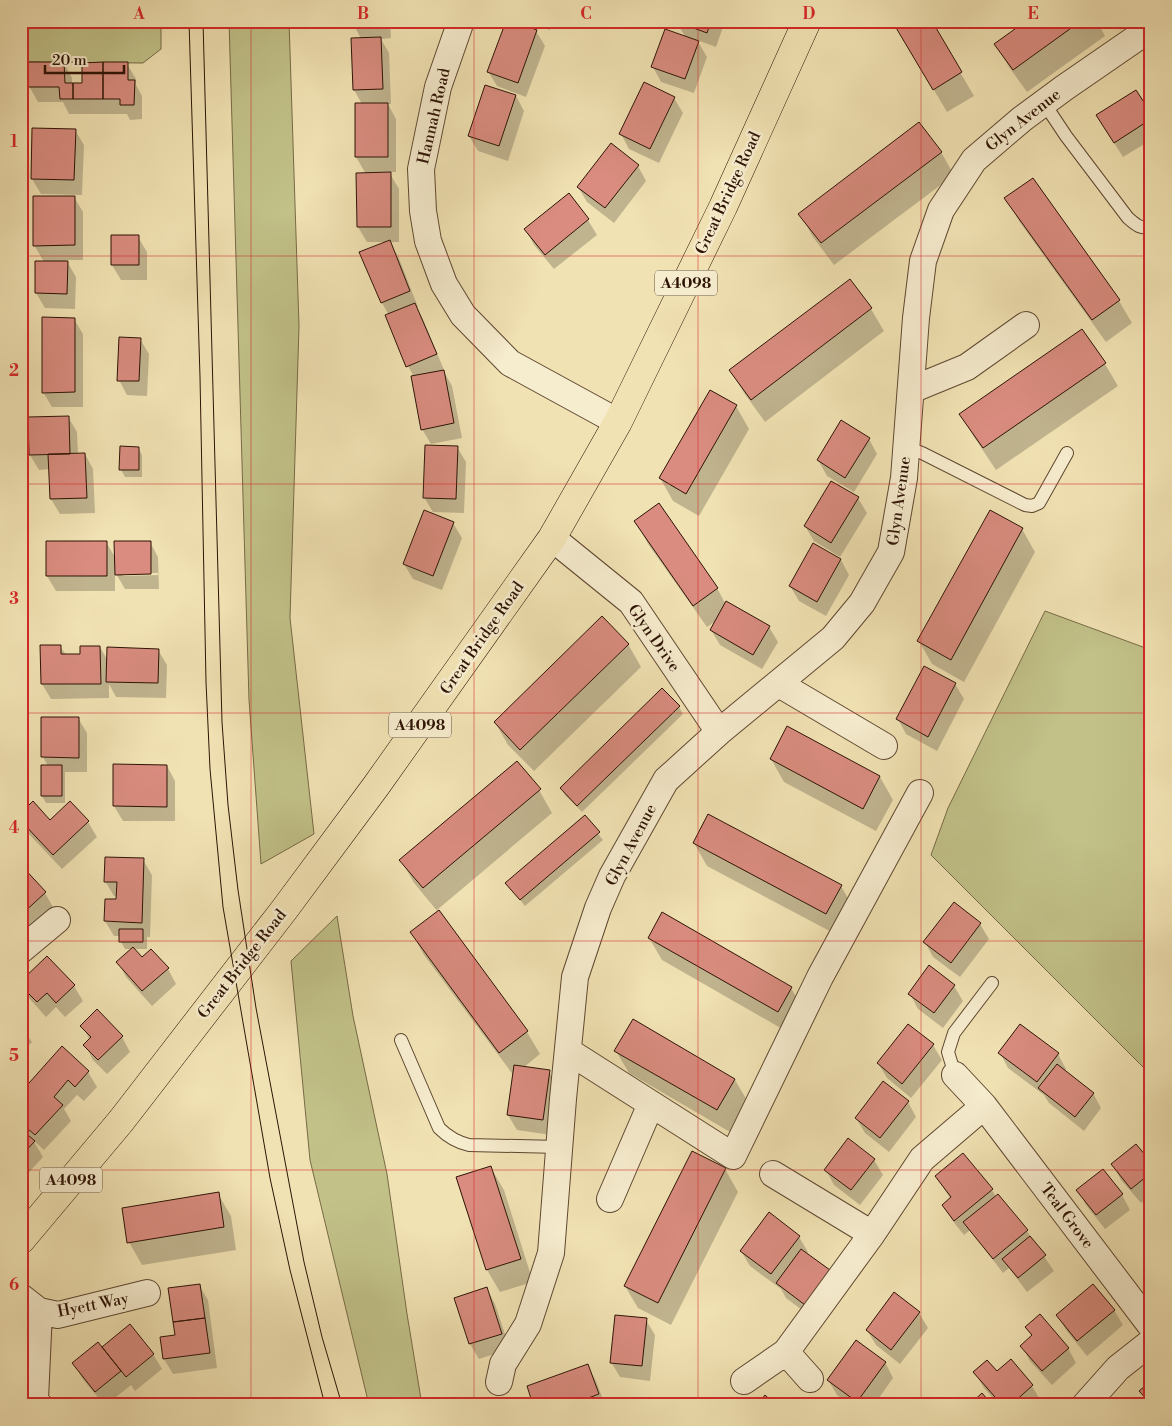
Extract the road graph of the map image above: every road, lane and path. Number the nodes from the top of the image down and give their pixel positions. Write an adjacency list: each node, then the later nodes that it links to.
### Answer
1 (462, 21): 8 (street, Hannah Road)
2 (807, 21): 8 (main road, Great Bridge Road / A4098)
3 (1151, 28): 4 (street, Glyn Avenue)
4 (1044, 103): 5 (lane); 7 (street, Glyn Avenue)
5 (1151, 227)
6 (1026, 325): 7 (street)
7 (911, 390): 9 (street, Glyn Avenue)
8 (618, 422): 11 (main road, Great Bridge Road / A4098)
9 (906, 447): 10 (lane); 12 (street, Glyn Avenue)
10 (1067, 453)
11 (552, 538): 13 (street, Glyn Drive); 28 (main road, Great Bridge Road / A4098)
12 (779, 684): 13 (street, Glyn Avenue); 14 (street)
13 (719, 732): 20 (street, Glyn Avenue)
14 (884, 746)
15 (920, 793): 22 (street)
16 (56, 920): 17 (street)
17 (21, 950)
18 (992, 983): 21 (lane)
19 (401, 1040): 24 (lane)
20 (568, 1051): 22 (street); 24 (street, Glyn Avenue)
21 (956, 1075): 23 (street, Teal Grove)
22 (651, 1104): 26 (street)
23 (984, 1106): 27 (street); 31 (street, Teal Grove)
24 (559, 1147): 36 (street, Glyn Avenue)
25 (773, 1174): 27 (street)
26 (610, 1199)
27 (872, 1234): 33 (street)
28 (21, 1240)
29 (147, 1293): 30 (street, Hyett Way)
30 (30, 1304): 37 (street, Hyett Way)
31 (1151, 1326)
32 (1151, 1342): 38 (street)
33 (786, 1352): 34 (street); 35 (street)
34 (810, 1379)
35 (744, 1380)
36 (499, 1382)
37 (39, 1405)
38 (1085, 1405)

